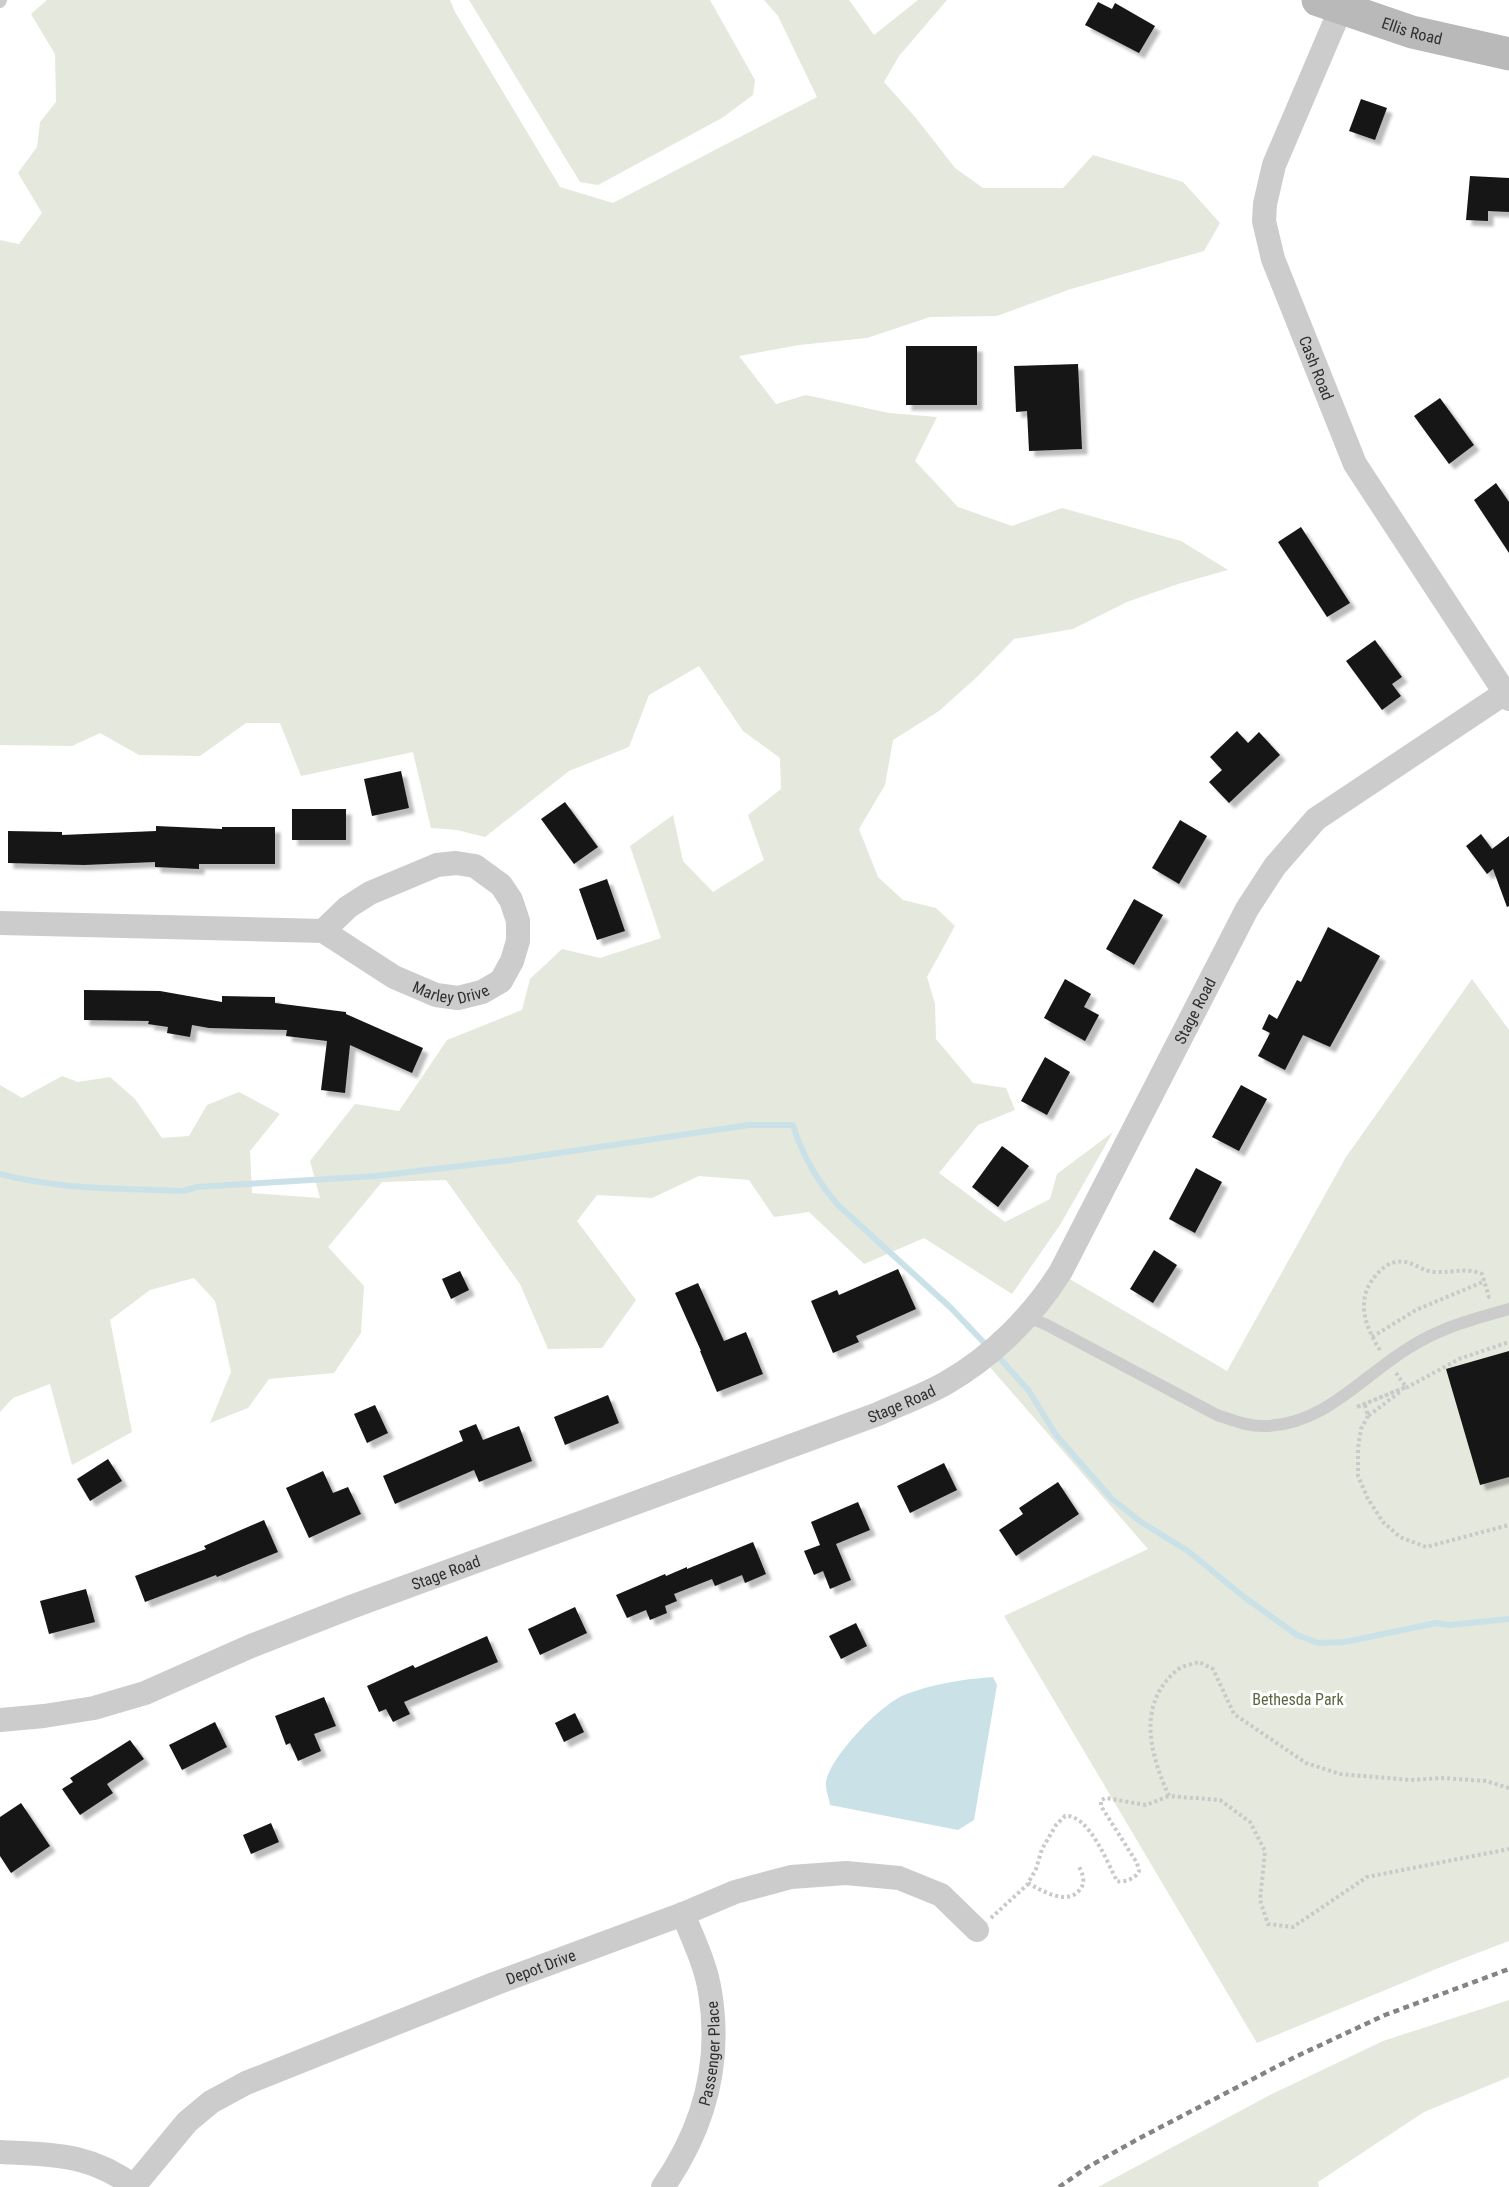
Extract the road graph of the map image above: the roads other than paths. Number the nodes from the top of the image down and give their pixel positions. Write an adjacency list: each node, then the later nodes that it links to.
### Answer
1 (1329, 4): 2 (main road, Ellis Road); 3 (street, Cash Road)
2 (1509, 54)
3 (1507, 696): 7 (street, Stage Road)
4 (0, 923): 5 (street)
5 (323, 931): 5 (street, Marley Drive)
6 (1509, 1309): 7 (lane)
7 (1028, 1317): 8 (street, Stage Road)
8 (0, 1720)
9 (683, 1914): 10 (street, Depot Drive); 12 (street, Depot Drive); 13 (street, Passenger Place)
10 (977, 1930)
11 (0, 2152): 12 (street)
12 (134, 2187)
13 (663, 2187)

